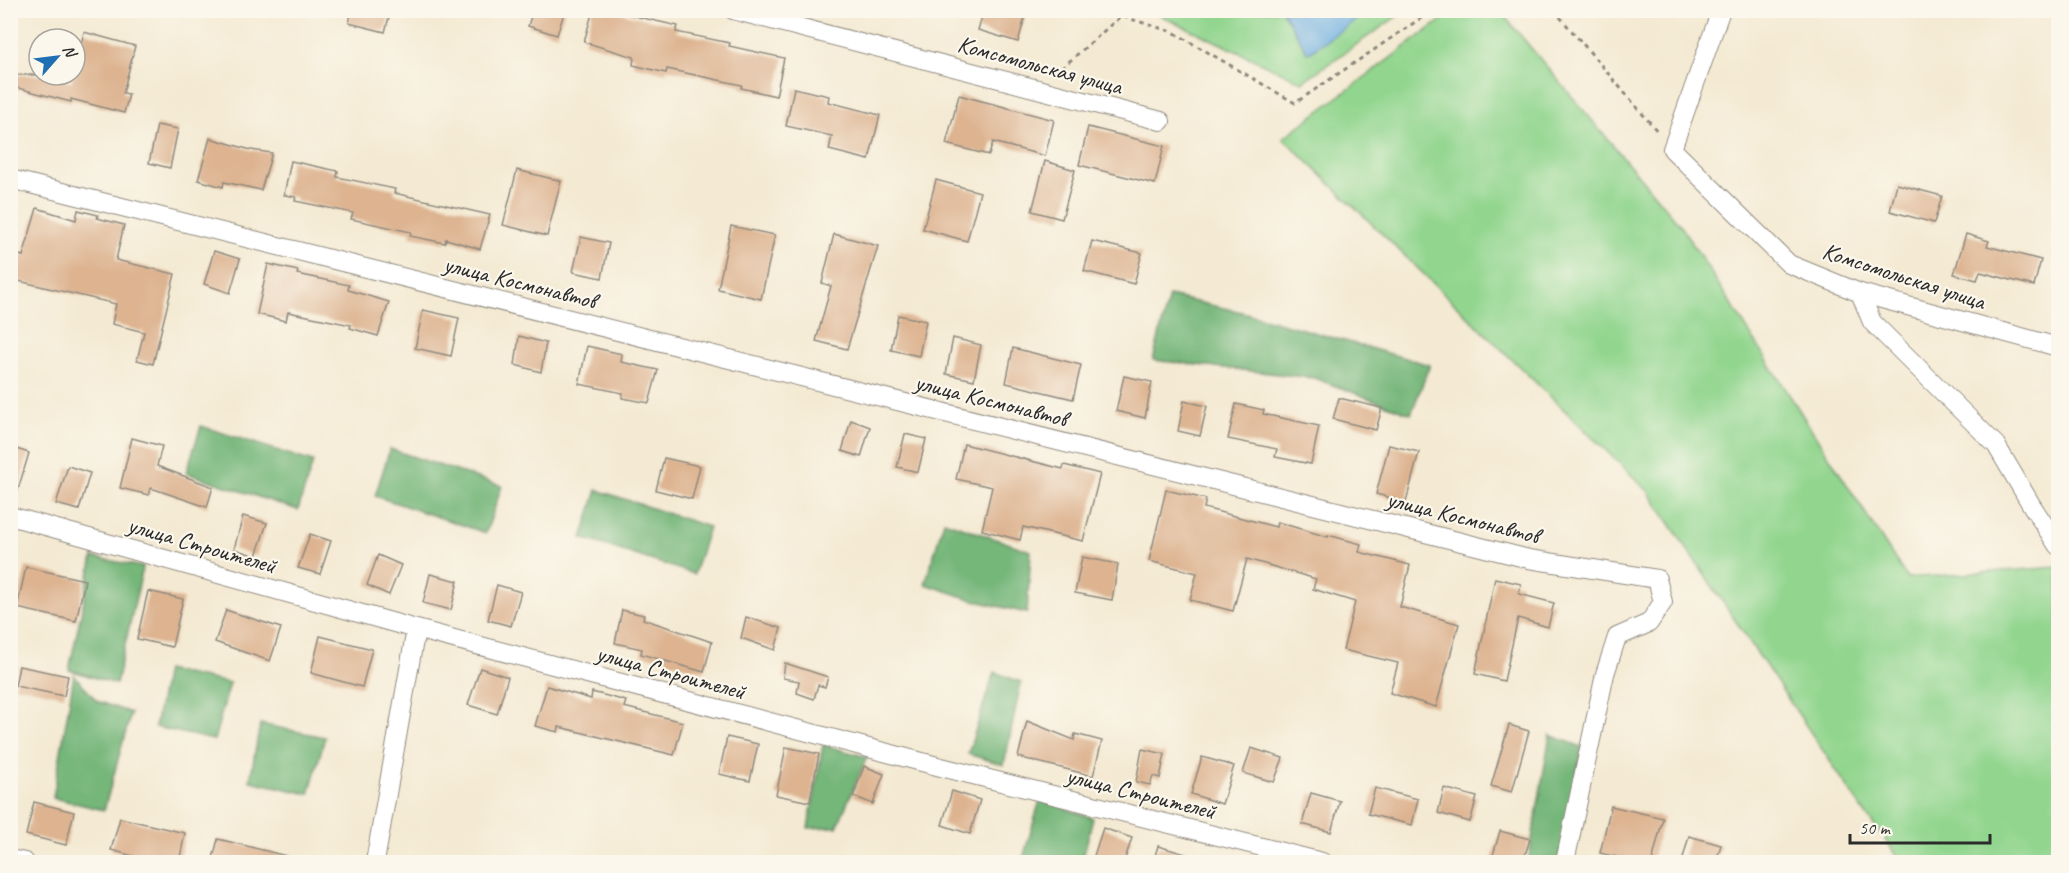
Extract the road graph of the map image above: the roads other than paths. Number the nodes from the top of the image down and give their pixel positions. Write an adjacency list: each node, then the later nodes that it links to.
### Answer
1 (733, 10): 3 (street, Комсомольская улица)
2 (1721, 10): 5 (street, Комсомольская улица)
3 (1161, 121)
4 (10, 179): 14 (street, улица Космонавтов)
5 (1860, 293): 6 (street, Комсомольская улица); 8 (street)
6 (2058, 347)
7 (10, 516): 9 (street, улица Строителей)
8 (2058, 546)
9 (416, 629): 12 (street); 13 (street, улица Строителей)
10 (10, 859): 11 (street)
11 (25, 862)
12 (375, 862)
13 (1322, 862)
14 (1565, 862)

